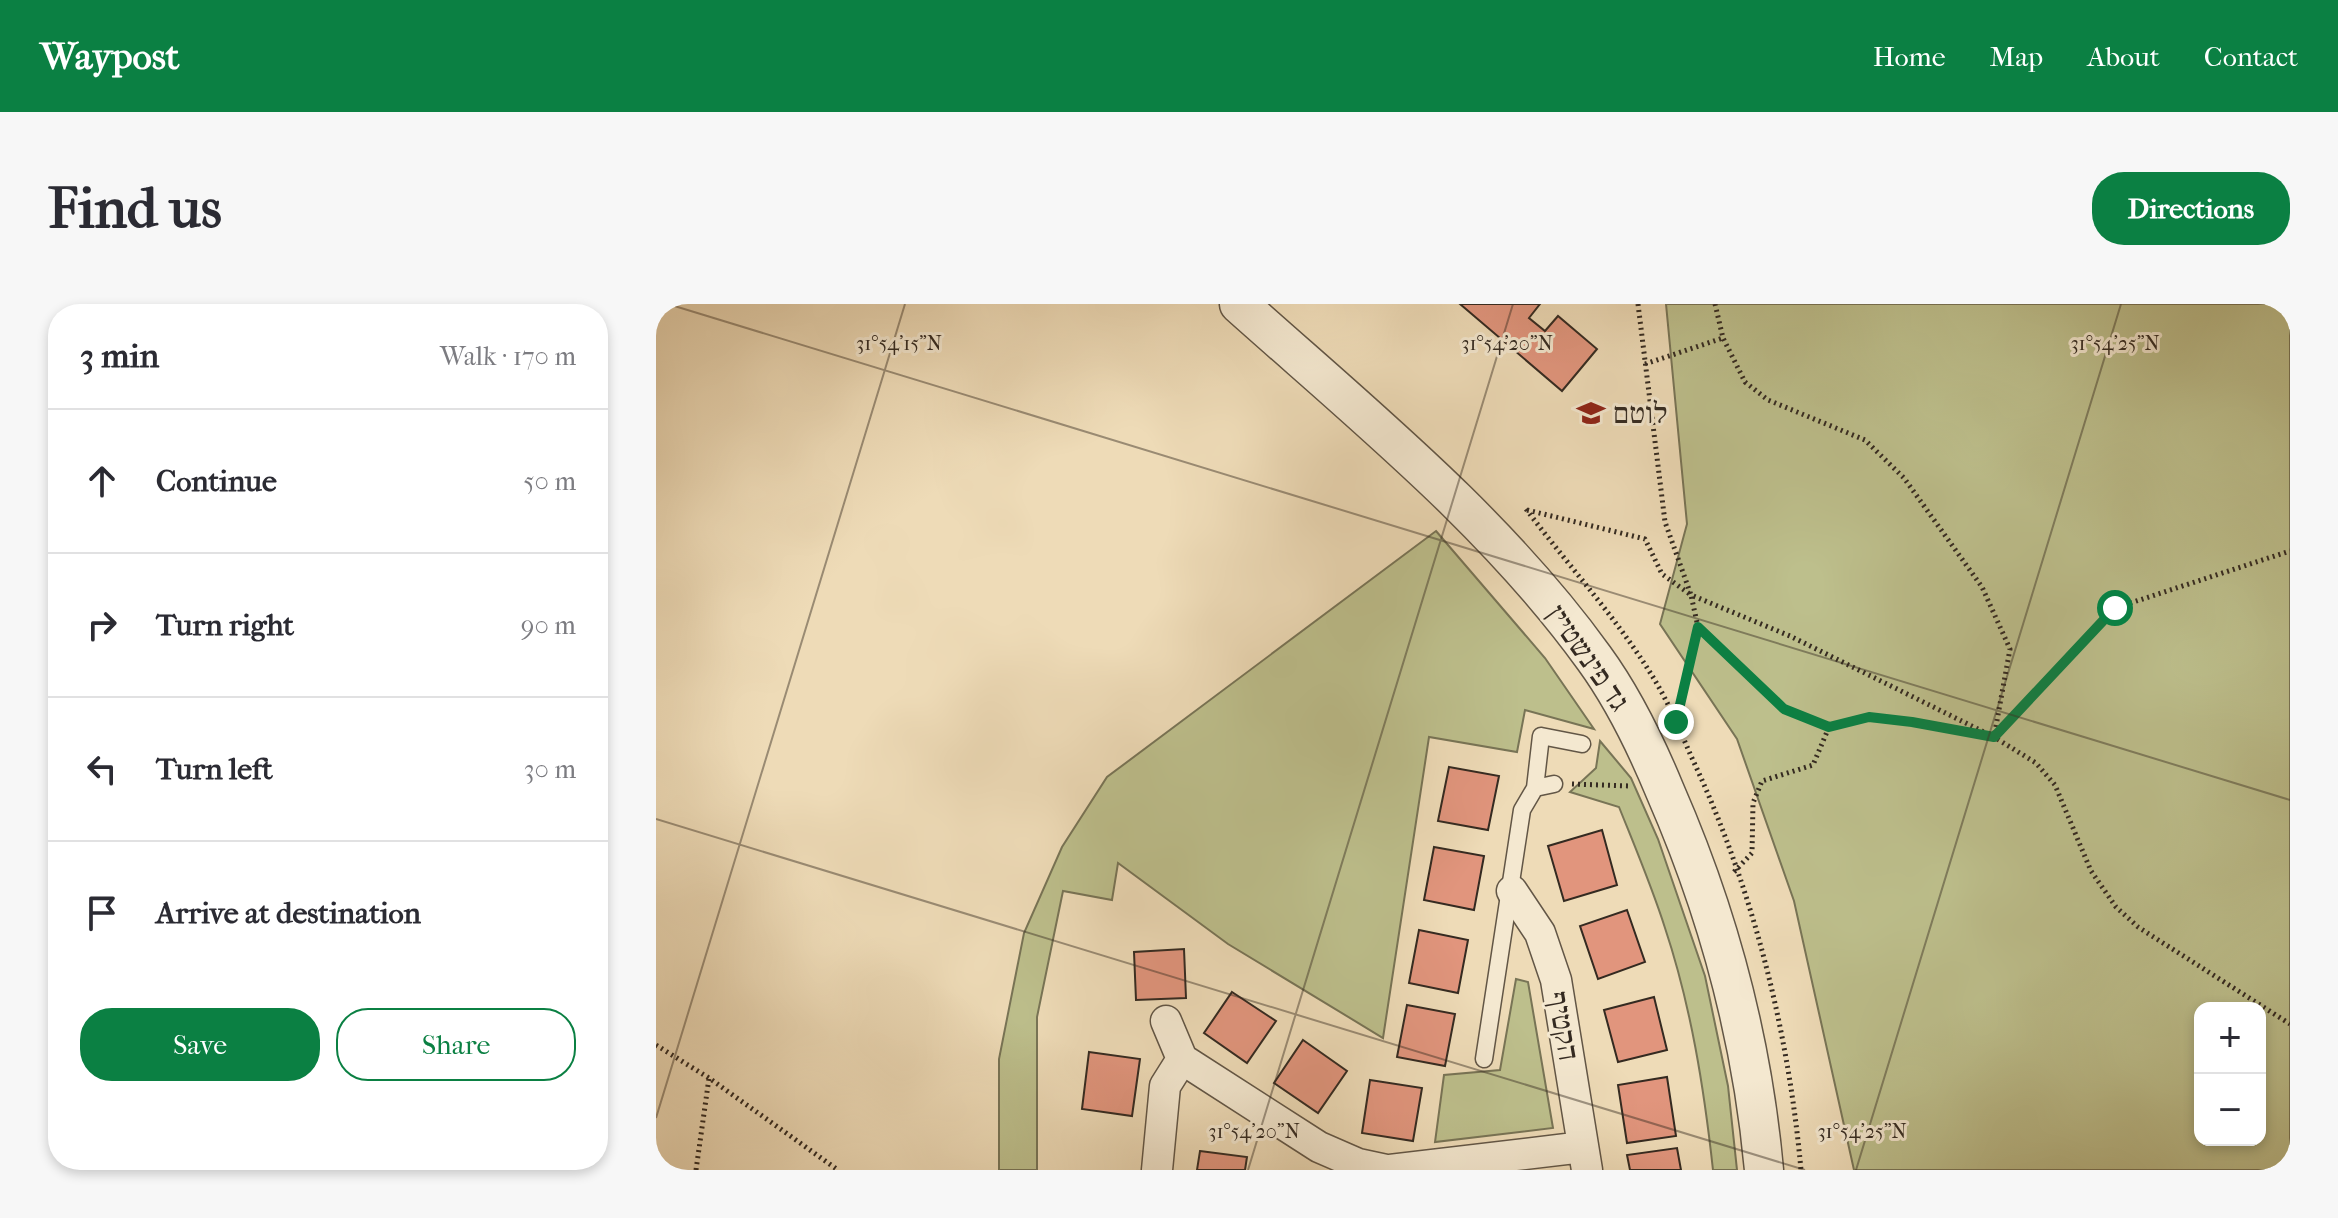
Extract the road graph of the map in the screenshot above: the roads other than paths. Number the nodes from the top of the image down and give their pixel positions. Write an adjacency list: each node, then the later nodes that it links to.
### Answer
1 (1239, 304): 12 (street, גד פינשטיין)
2 (1582, 744): 4 (lane, הקטיף)
3 (1554, 784): 4 (lane)
4 (1535, 788): 5 (lane, הקטיף)
5 (1512, 891): 8 (lane, הקטיף); 9 (street, הקטיף)
6 (1166, 1021): 7 (street)
7 (1182, 1059): 10 (street); 11 (street)
8 (1484, 1059)
9 (1585, 1159): 11 (street)
10 (1157, 1170)
11 (1388, 1170)
12 (1764, 1170)

